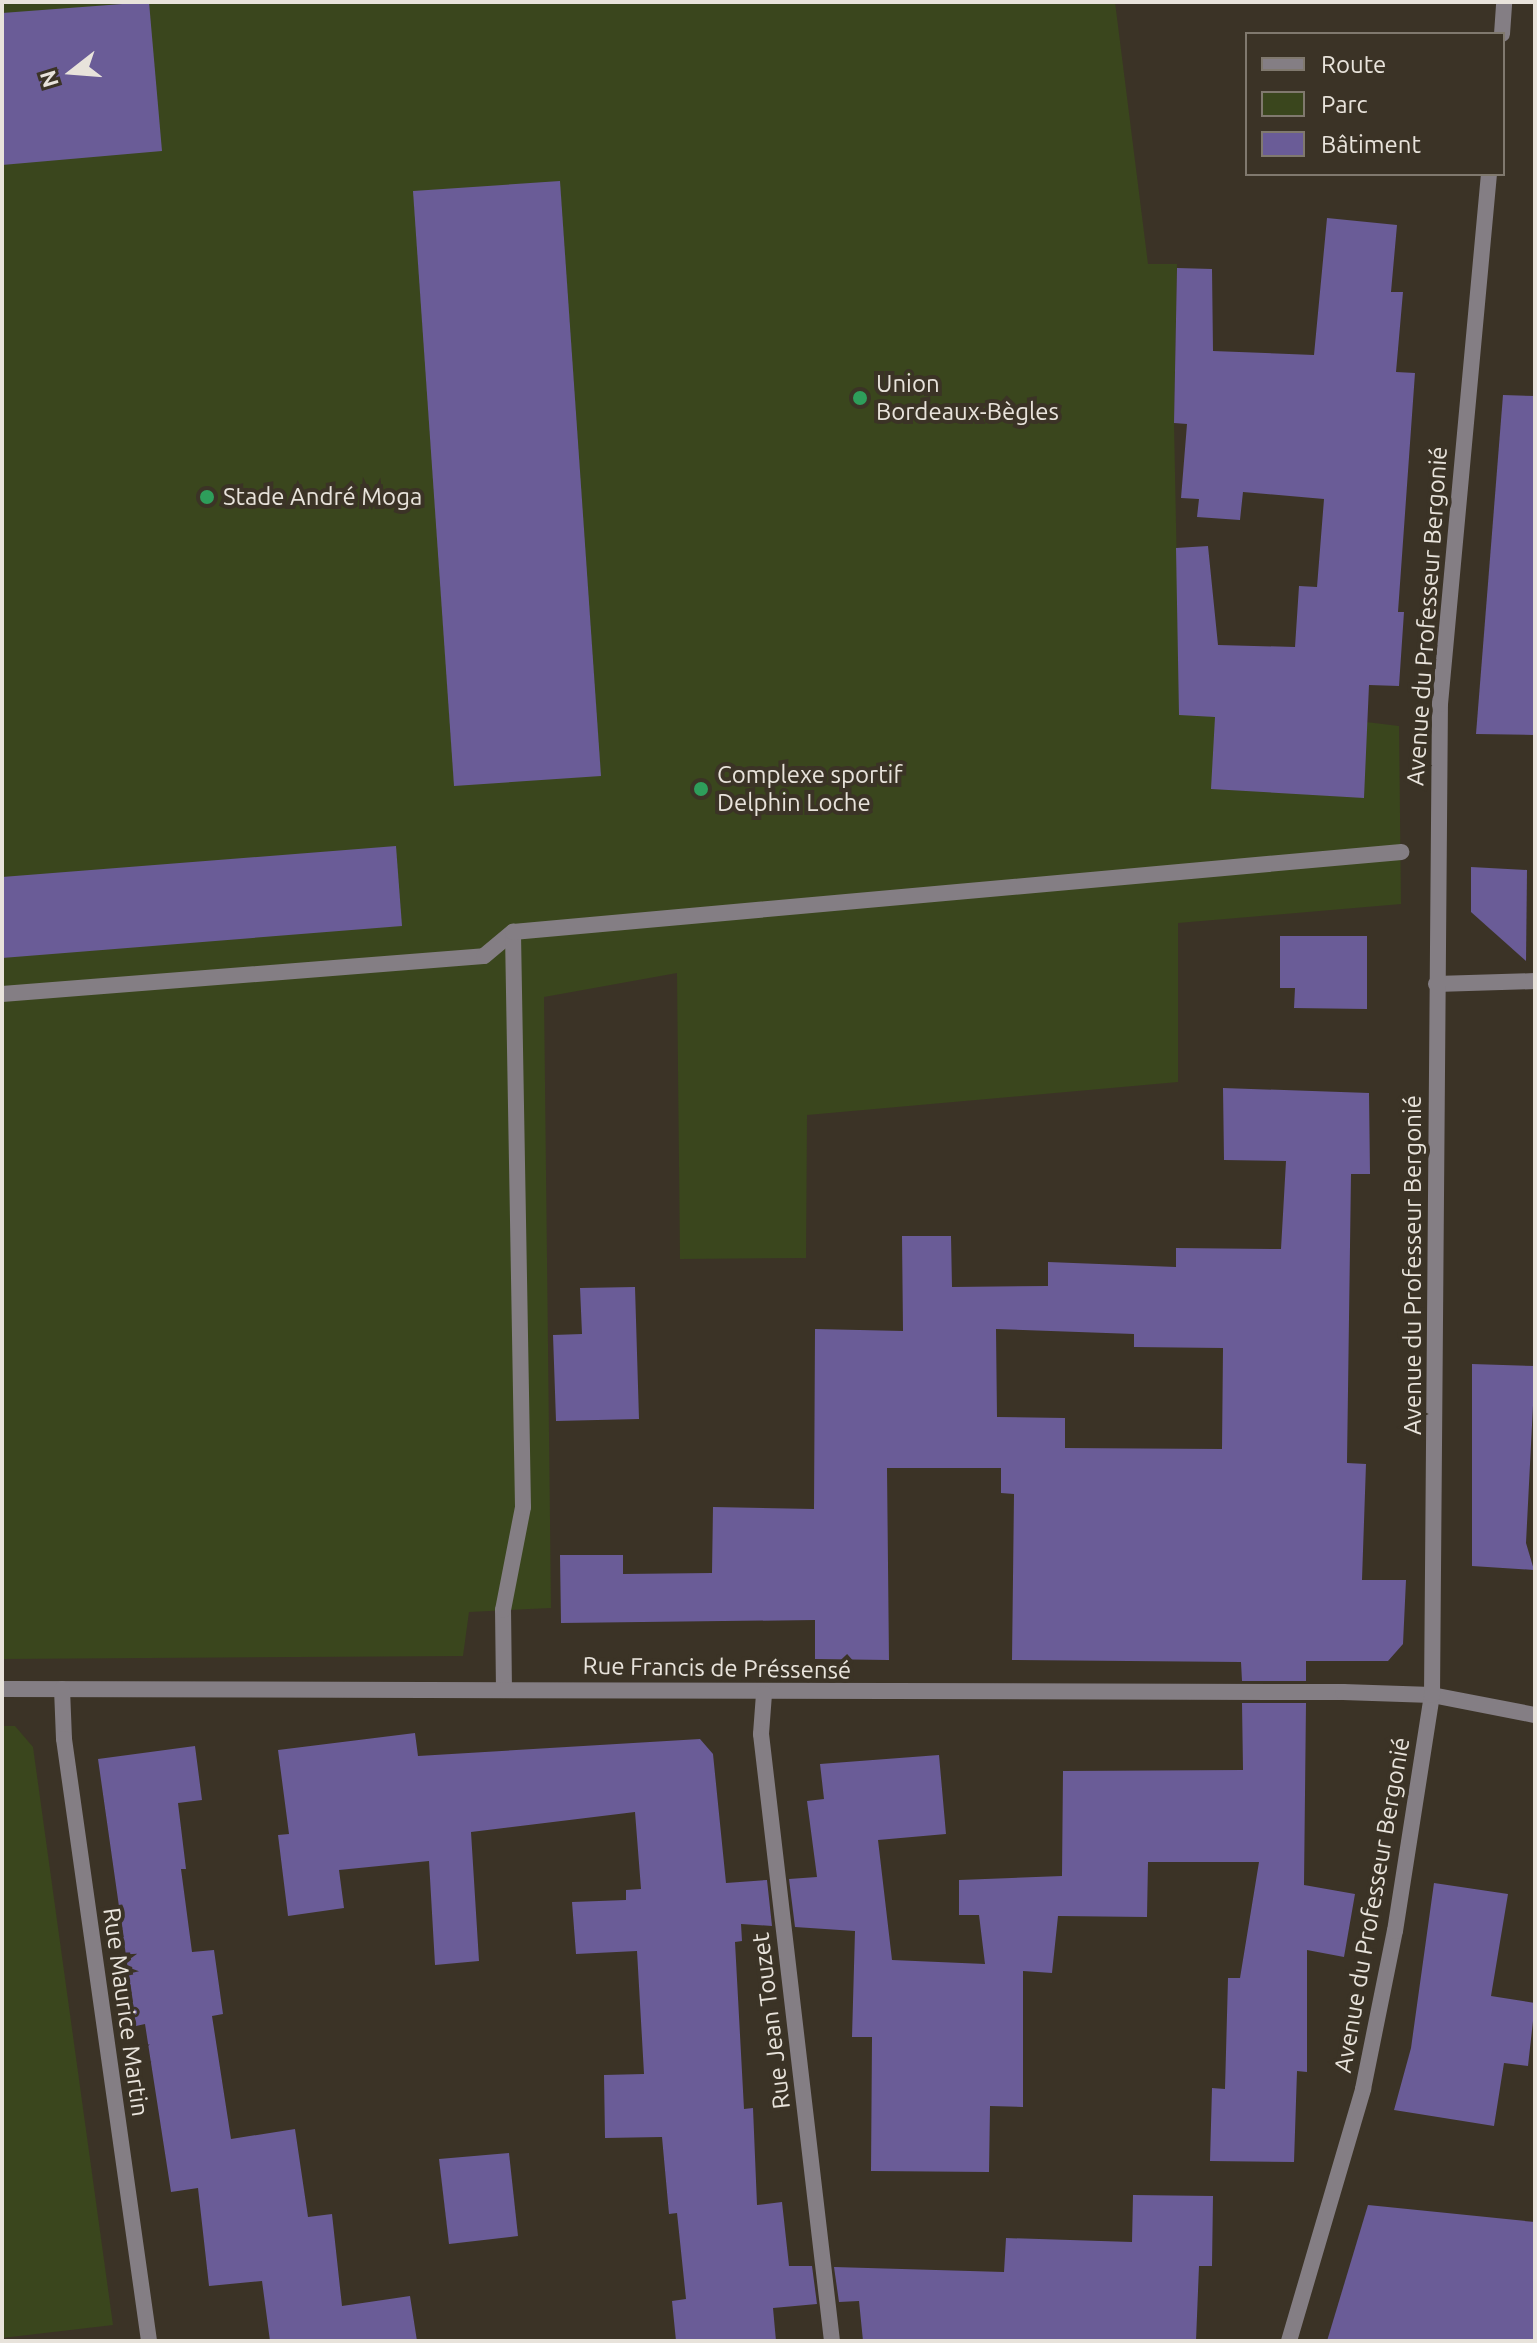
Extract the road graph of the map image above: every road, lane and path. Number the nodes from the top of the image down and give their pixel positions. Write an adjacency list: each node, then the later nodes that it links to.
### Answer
1 (1504, 2): 2 (street)
2 (1502, 32)
3 (1489, 176): 7 (street, Avenue du Professeur Bergonié)
4 (1401, 852): 5 (street)
5 (513, 932): 8 (street); 11 (street)
6 (1535, 981): 7 (street)
7 (1436, 984): 13 (street, Avenue du Professeur Bergonié)
8 (2, 994)
9 (2, 1689): 10 (street, Rue Francis de Préssensé)
10 (62, 1689): 11 (street, Rue Francis de Préssensé); 15 (street, Rue Maurice Martin)
11 (504, 1690): 12 (street, Rue Francis de Préssensé)
12 (764, 1694): 13 (street, Rue Francis de Préssensé); 16 (street, Rue Jean Touzet)
13 (1432, 1695): 14 (street, Rue Francis de Préssensé); 17 (street, Avenue du Professeur Bergonié)
14 (1535, 1715)
15 (149, 2341)
16 (832, 2341)
17 (1289, 2341)

